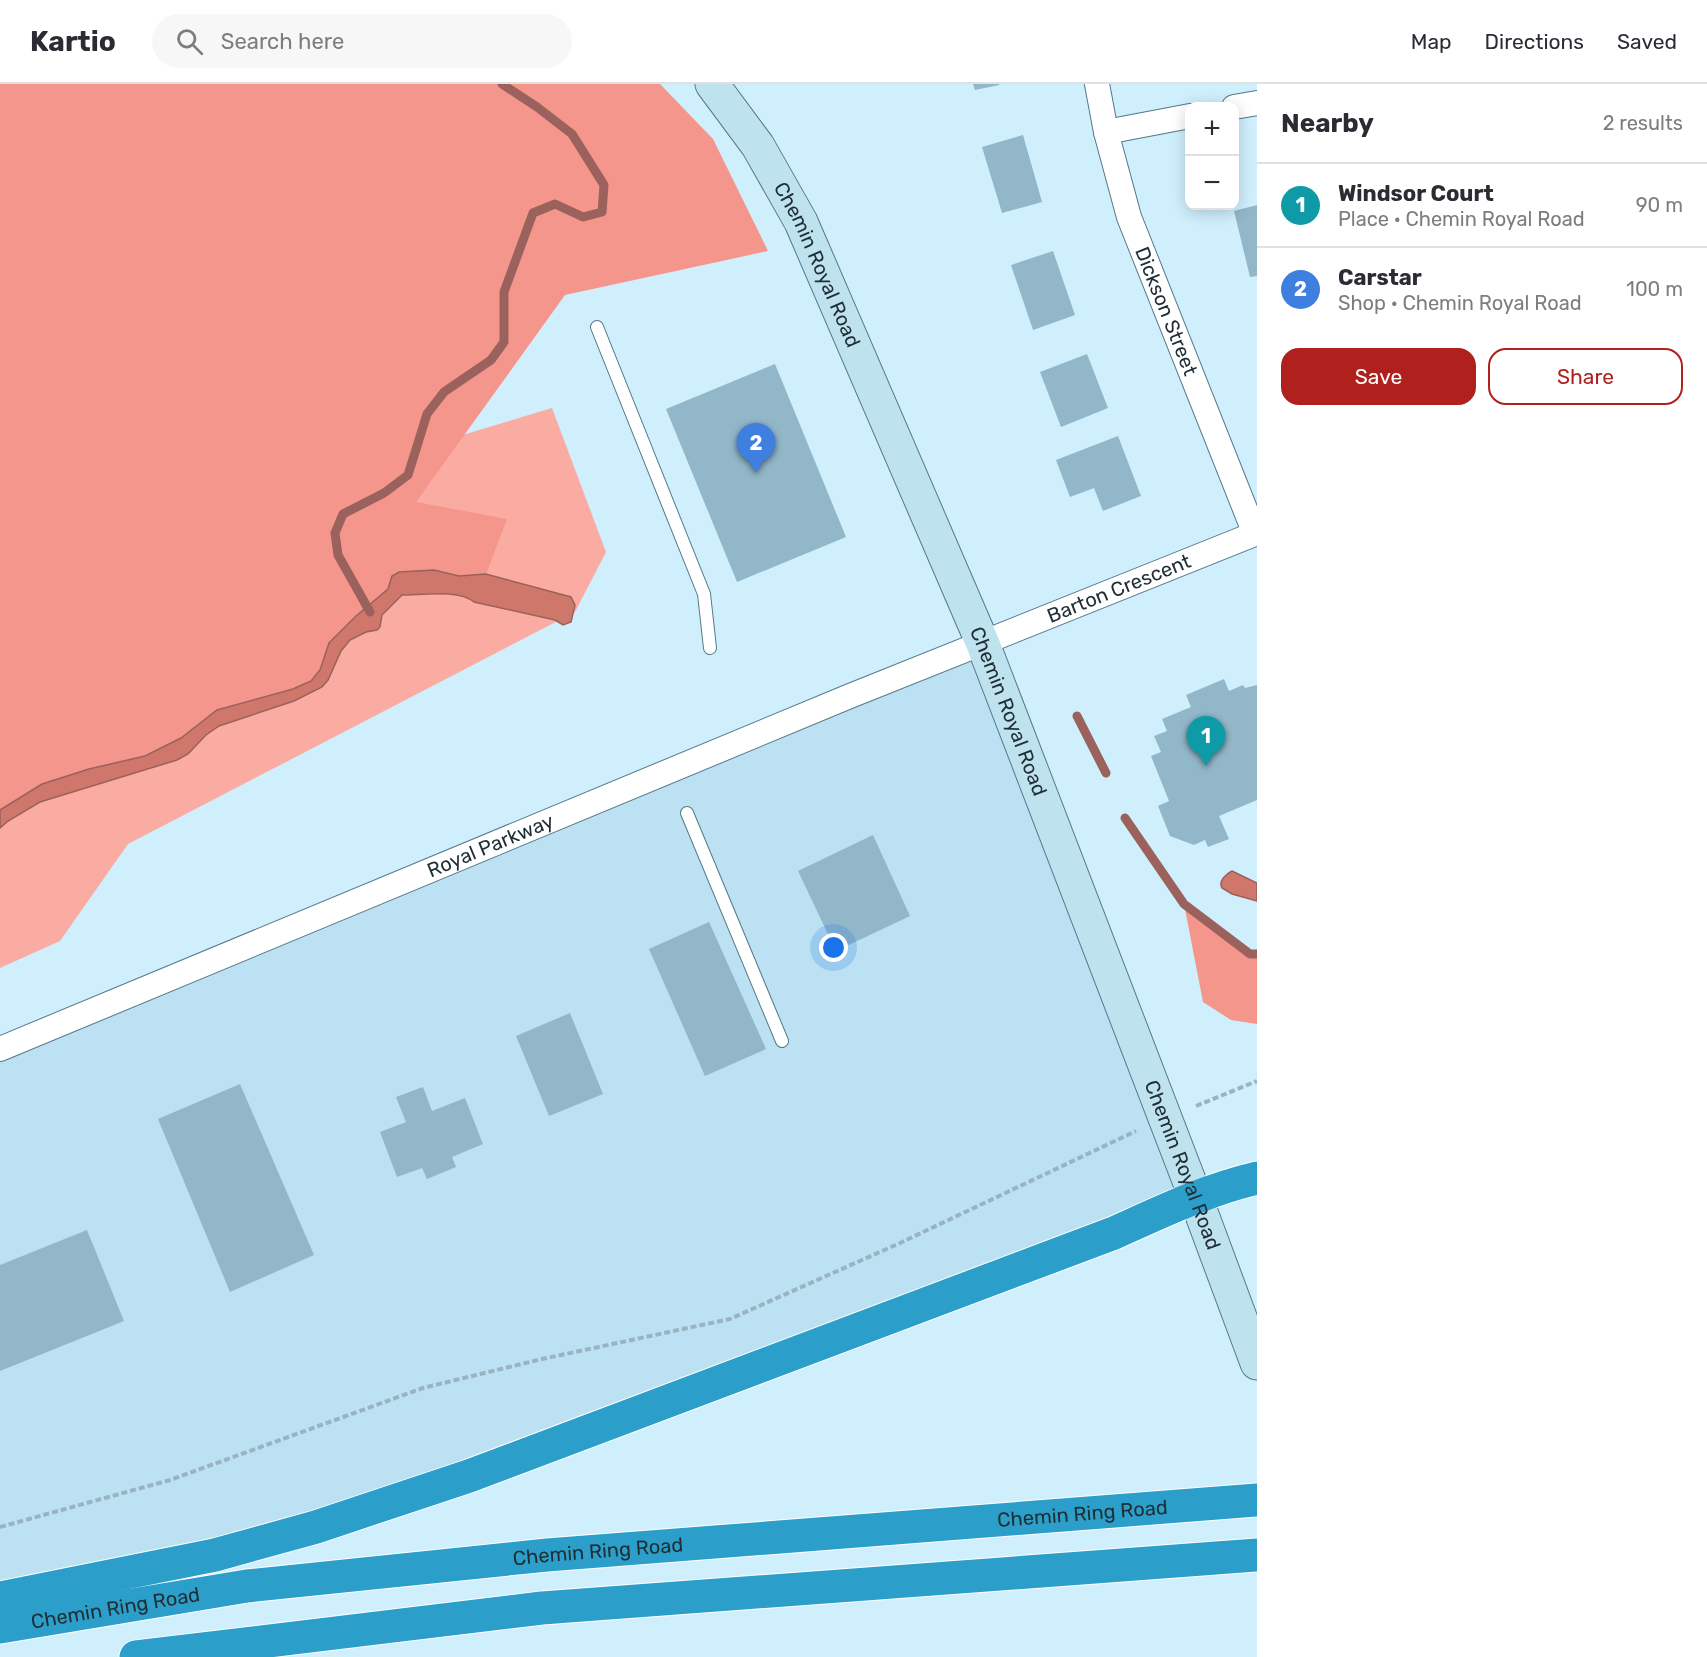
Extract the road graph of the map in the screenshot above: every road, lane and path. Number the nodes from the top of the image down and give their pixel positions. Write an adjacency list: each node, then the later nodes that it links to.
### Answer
1 (712, 84): 9 (main road, Chemin Royal Road)
2 (1097, 84): 6 (street, Dickson Street)
3 (1257, 103): 4 (street)
4 (1239, 106)
5 (1185, 117): 6 (street)
6 (1106, 132): 8 (street, Dickson Street)
7 (597, 327): 10 (lane)
8 (1256, 533): 9 (street, Barton Crescent)
9 (983, 644): 13 (street, Royal Parkway); 15 (main road, Chemin Royal Road)
10 (710, 648)
11 (687, 813): 12 (lane)
12 (782, 1041)
13 (0, 1049)
14 (1257, 1081): 15 (path)
15 (1166, 1119): 17 (main road, Chemin Royal Road); 20 (path)
16 (1257, 1178): 17 (highway)
17 (1195, 1196): 18 (main road, Chemin Royal Road); 22 (highway)
18 (1257, 1363)
19 (1257, 1500): 23 (highway, Chemin Ring Road)
20 (0, 1527)
21 (1257, 1555): 24 (highway)
22 (0, 1598)
23 (0, 1627)
24 (136, 1657)

